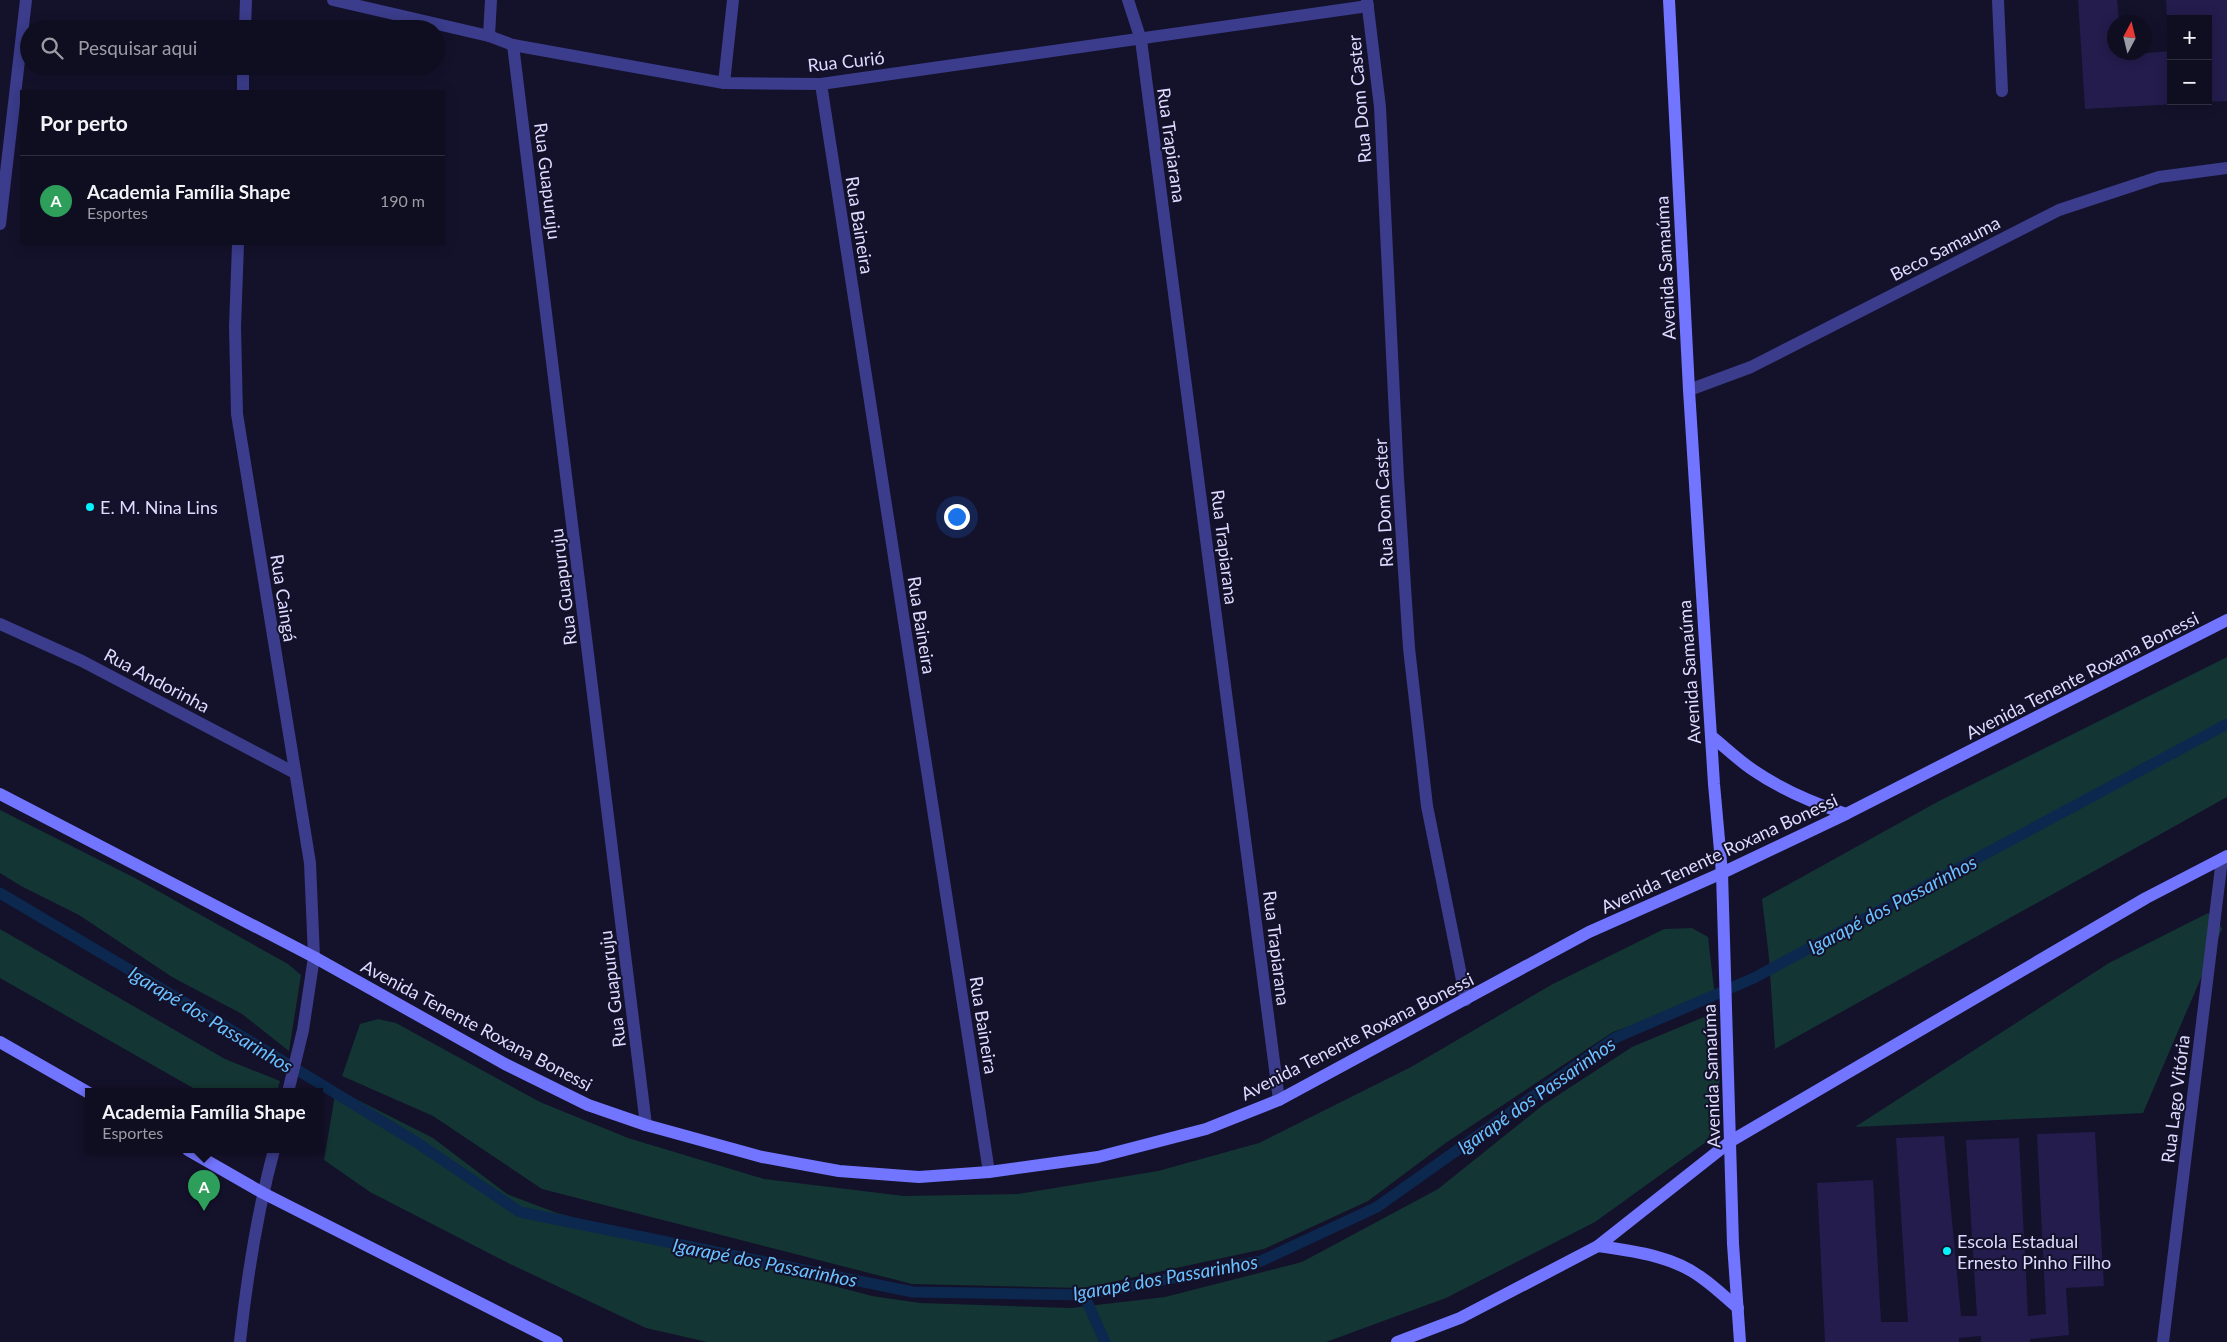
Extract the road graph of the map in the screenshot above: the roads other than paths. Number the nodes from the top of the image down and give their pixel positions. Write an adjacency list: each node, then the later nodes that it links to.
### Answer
1 (26, 0): 10 (street)
2 (246, 0): 11 (street)
3 (333, 0): 12 (street, Rua Curió)
4 (491, 0): 14 (street)
5 (732, 0): 19 (street)
6 (1128, 0): 15 (street, Rua Trapiarana)
7 (1669, 0): 26 (street, Avenida Samaúma)
8 (1998, 0): 22 (street)
9 (1368, 3): 15 (street, Rua Curió); 36 (street, Rua Dom Caster)
10 (24, 20)
11 (245, 20)
12 (420, 20)
13 (445, 26): 14 (street, Rua Curió)
14 (489, 36): 16 (street, Rua Curió)
15 (1141, 40): 20 (street, Rua Curió); 40 (street, Rua Trapiarana)
16 (513, 45): 19 (street, Rua Curió); 41 (street, Rua Guapuruju)
17 (20, 52): 24 (street)
18 (244, 75): 21 (street)
19 (724, 82): 20 (street, Rua Curió)
20 (821, 84): 45 (street, Rua Baineira)
21 (243, 90)
22 (2002, 91)
23 (2227, 168): 26 (street, Beco Samauma)
24 (0, 224)
25 (238, 245): 30 (street, Rua Caingá)
26 (1689, 390): 29 (street, Avenida Samaúma)
27 (2227, 620): 32 (street, Avenida Tenente Roxana Bonessi)
28 (0, 624): 30 (street, Rua Andorinha)
29 (1711, 736): 32 (street); 34 (street, Avenida Samaúma)
30 (295, 773): 35 (street, Rua Caingá)
31 (0, 794): 35 (street, Avenida Tenente Roxana Bonessi)
32 (1846, 814): 34 (street, Avenida Tenente Roxana Bonessi)
33 (2224, 858): 42 (street); 53 (street, Rua Lago Vitória)
34 (1722, 873): 36 (street, Avenida Tenente Roxana Bonessi); 42 (street, Avenida Samaúma)
35 (314, 957): 38 (street, Rua Caingá); 41 (street, Avenida Tenente Roxana Bonessi)
36 (1466, 1000): 40 (street, Avenida Tenente Roxana Bonessi)
37 (0, 1042): 39 (street)
38 (289, 1088)
39 (85, 1091)
40 (1279, 1100): 45 (street, Avenida Tenente Roxana Bonessi)
41 (646, 1124): 45 (street, Avenida Tenente Roxana Bonessi)
42 (1731, 1141): 47 (street); 48 (street, Avenida Samaúma)
43 (193, 1153): 46 (street)
44 (273, 1153): 46 (street)
45 (989, 1172)
46 (262, 1193): 49 (street); 50 (street)
47 (1598, 1246): 48 (street); 51 (street)
48 (1738, 1308): 52 (street, Avenida Samaúma)
49 (240, 1342)
50 (557, 1342)
51 (1397, 1342)
52 (1740, 1342)
53 (2163, 1342)

